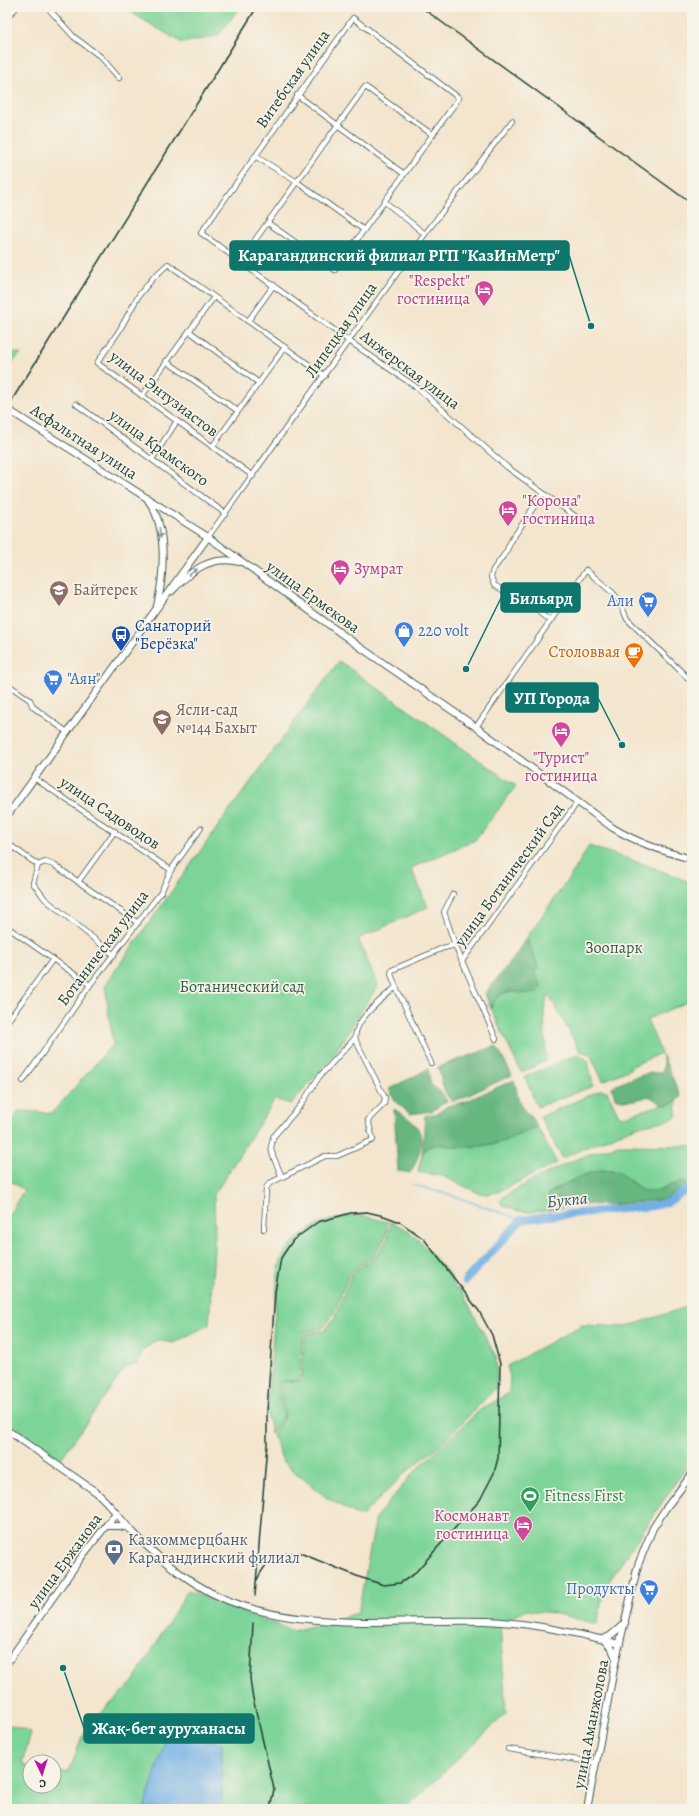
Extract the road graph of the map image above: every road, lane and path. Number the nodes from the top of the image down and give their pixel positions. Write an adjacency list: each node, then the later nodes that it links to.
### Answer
1 (17, 7): 3 (street)
2 (46, 7): 4 (street)
3 (7, 17)
4 (120, 78)
5 (297, 95): 7 (street); 8 (street, Витебская улица); 9 (street, Витебская улица)
6 (512, 121): 16 (street, Липецкая улица)
7 (338, 126): 8 (street); 10 (street); 11 (street)
8 (433, 135): 10 (street)
9 (255, 156): 11 (street); 15 (street, Витебская улица)
10 (404, 174): 12 (street)
11 (297, 182): 13 (street); 14 (street)
12 (385, 202): 14 (street); 16 (street)
13 (268, 223): 14 (street); 17 (street)
14 (364, 230)
15 (201, 233): 17 (street, Анжерская улица)
16 (425, 234): 22 (street, Липецкая улица)
17 (240, 261): 18 (street, Анжерская улица)
18 (274, 285): 20 (street); 22 (street, Анжерская улица)
19 (214, 297): 20 (street); 21 (street); 27 (street, улица Энтузиастов)
20 (248, 321): 23 (street)
21 (189, 331): 24 (street); 26 (street)
22 (349, 341): 25 (street, Липецкая улица); 35 (street, Анжерская улица)
23 (285, 347): 25 (street); 26 (street)
24 (166, 361): 27 (street); 30 (street)
25 (325, 376): 34 (street, Липецкая улица)
26 (259, 383): 30 (street)
27 (142, 396): 31 (street, улица Энтузиастов)
28 (76, 404): 33 (street, улица Крамского)
29 (7, 409): 36 (main road, Асфальтная улица)
30 (238, 411): 32 (street)
31 (177, 421): 32 (street, улица Энтузиастов); 33 (street)
32 (212, 447): 34 (street, улица Энтузиастов)
33 (152, 459): 37 (street, улица Крамского)
34 (253, 476): 37 (street, Липецкая улица)
35 (543, 493): 38 (street, Анжерская улица); 42 (street)
36 (146, 498): 39 (main road, Асфальтная улица); 41 (main road, one-way to 41)
37 (226, 514): 39 (street, Липецкая улица)
38 (579, 519)
39 (208, 537): 40 (main road, улица Ермекова); 41 (main road)
40 (243, 562): 41 (main road, one-way to 40); 45 (main road, улица Ермекова)
41 (156, 610): 46 (main road)
42 (550, 621): 43 (street); 45 (street)
43 (692, 682)
44 (7, 684): 46 (street)
45 (476, 727): 48 (main road, улица Ермекова)
46 (67, 732): 47 (main road)
47 (34, 778): 49 (main road); 51 (street, улица Садоводов)
48 (577, 803): 53 (main road, улица Ермекова); 63 (street, улица Ботанический Сад)
49 (7, 816)
50 (201, 828): 55 (street, Ботаническая улица)
51 (115, 831): 55 (street, улица Садоводов); 56 (street)
52 (7, 843): 54 (street)
53 (692, 859)
54 (38, 865): 56 (street); 61 (street)
55 (172, 870): 58 (street, Ботаническая улица)
56 (78, 882): 58 (street)
57 (453, 894): 60 (street)
58 (138, 923): 61 (street, Ботаническая улица)
59 (7, 927): 62 (street)
60 (455, 944): 63 (street); 65 (street, улица Ботанический Сад)
61 (114, 955): 64 (street, Ботаническая улица)
62 (53, 959): 64 (street); 66 (street)
63 (462, 962): 68 (street)
64 (90, 985): 70 (street, Ботаническая улица)
65 (396, 987): 67 (street); 69 (street)
66 (7, 1022)
67 (355, 1038): 71 (street); 71 (street)
68 (496, 1039)
69 (431, 1064)
70 (24, 1080)
71 (282, 1177): 72 (street)
72 (264, 1229)
73 (7, 1430): 75 (main road)
74 (692, 1474): 78 (main road)
75 (116, 1513): 76 (main road, улица Ержанова); 77 (main road)
76 (106, 1526): 77 (main road); 82 (main road, улица Ержанова)
77 (129, 1528): 79 (main road)
78 (625, 1623): 79 (main road); 80 (main road, улица Аманжолова)
79 (603, 1639): 80 (main road); 81 (main road)
80 (620, 1644): 81 (main road, улица Аманжолова)
81 (616, 1659): 84 (main road, улица Аманжолова)
82 (7, 1663)
83 (508, 1749): 84 (street)
84 (597, 1763): 85 (main road, улица Аманжолова)
85 (587, 1809)

